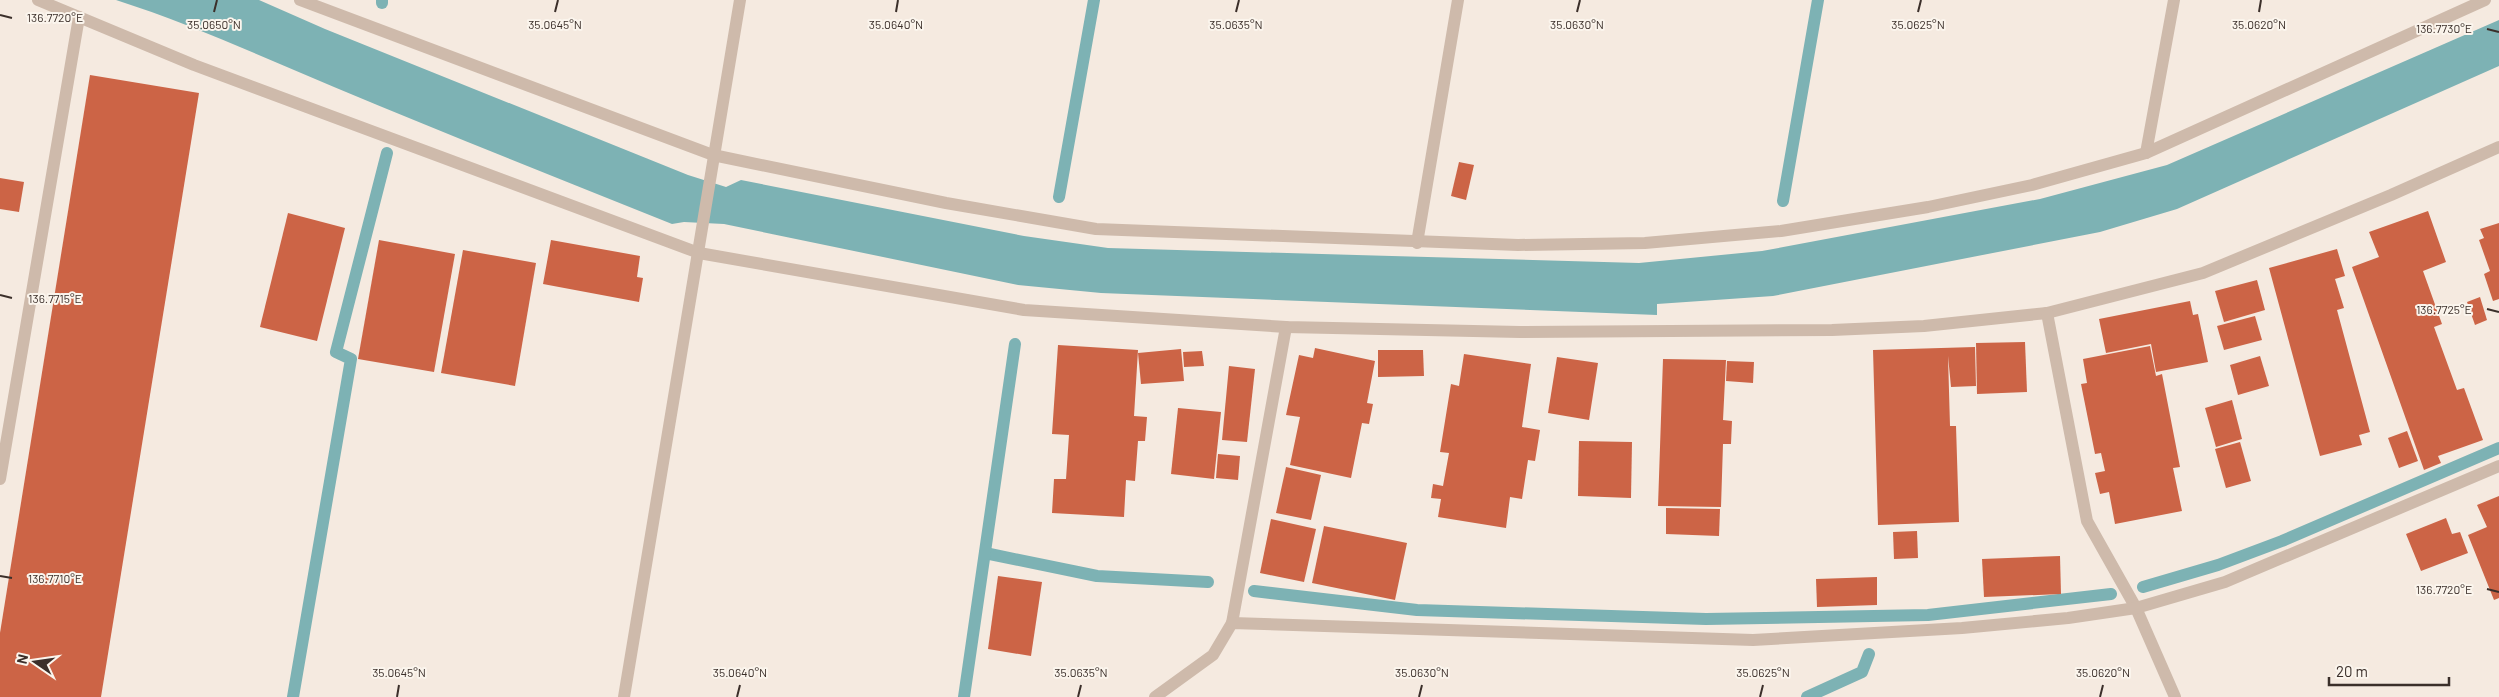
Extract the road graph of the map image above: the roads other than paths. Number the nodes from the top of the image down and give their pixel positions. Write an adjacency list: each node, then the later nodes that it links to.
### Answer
1 (38, 0): 7 (street)
2 (300, 0): 10 (street)
3 (740, 0): 10 (street)
4 (1458, 0): 11 (street)
5 (2174, 0): 9 (street)
6 (2485, 0): 9 (street)
7 (79, 17): 12 (street); 16 (street)
8 (2499, 148): 13 (street)
9 (2146, 153): 11 (street)
10 (713, 159): 11 (street); 12 (street)
11 (1418, 243)
12 (699, 253): 14 (street); 19 (street)
13 (2048, 313): 14 (street); 17 (street)
14 (1286, 327): 18 (street)
15 (2499, 466): 17 (street)
16 (0, 478)
17 (2136, 608): 18 (street); 21 (street)
18 (1232, 623): 20 (street)
19 (624, 697)
20 (1155, 697)
21 (2175, 697)

